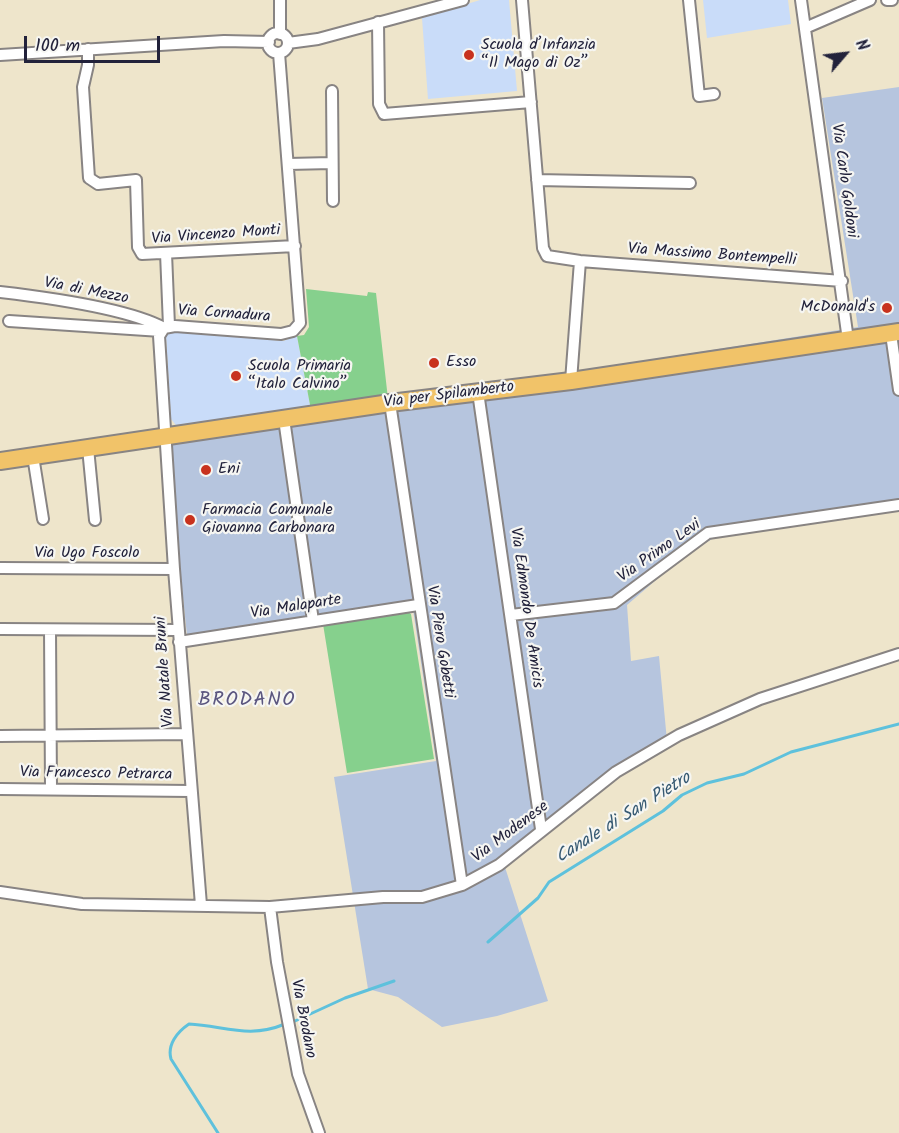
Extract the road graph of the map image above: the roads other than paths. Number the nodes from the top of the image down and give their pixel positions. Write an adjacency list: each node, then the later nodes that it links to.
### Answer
1 (280, 0): 11 (street)
2 (463, 0): 9 (street)
3 (522, 0): 19 (street, Via Massimo Bontempelli)
4 (689, 0): 18 (street)
5 (801, 0): 10 (street, Via Carlo Goldoni)
6 (870, 0): 10 (street)
7 (888, 0): 8 (street)
8 (892, 0)
9 (378, 22): 13 (street); 19 (street)
10 (805, 28): 28 (street, Via Carlo Goldoni)
11 (280, 34): 12 (street); 13 (street)
12 (269, 42): 14 (street); 15 (street)
13 (288, 43): 15 (street)
14 (88, 49): 16 (street); 26 (street, Via Vincenzo Monti)
15 (279, 53): 21 (street, Via Cornadura)
16 (0, 55)
17 (332, 92): 20 (street)
18 (714, 94)
19 (531, 102): 22 (street, Via Massimo Bontempelli)
20 (332, 163): 21 (street); 24 (street)
21 (288, 164): 25 (street, Via Cornadura)
22 (537, 180): 23 (street); 27 (street, Via Massimo Bontempelli)
23 (690, 183)
24 (333, 201)
25 (295, 246): 26 (street, Via Vincenzo Monti); 31 (street, Via Cornadura)
26 (166, 253): 31 (street)
27 (580, 261): 28 (street, Via Massimo Bontempelli); 34 (street)
28 (842, 281): 33 (street, Via Carlo Goldoni)
29 (0, 292): 31 (street, Via di Mezzo)
30 (9, 321): 31 (street)
31 (165, 328): 39 (street, Via Cornadura)
32 (895, 333): 33 (main road, Via per Spilamberto); 35 (street)
33 (849, 340): 34 (main road, Via per Spilamberto)
34 (571, 381): 36 (main road, Via per Spilamberto)
35 (899, 390)
36 (478, 392): 37 (main road, Via per Spilamberto); 49 (street, Via Edmondo De Amicis)
37 (390, 403): 38 (main road, Via per Spilamberto); 48 (street, Via Piero Gobetti)
38 (284, 419): 39 (main road, Via per Spilamberto); 50 (street)
39 (165, 436): 40 (main road, Via per Spilamberto); 47 (street, Via Natale Bruni)
40 (88, 448): 41 (main road, Via per Spilamberto); 45 (street)
41 (33, 456): 42 (main road, Via per Spilamberto); 44 (street)
42 (0, 461)
43 (899, 505): 49 (street, Via Primo Levi)
44 (43, 519)
45 (95, 520)
46 (0, 568): 47 (street, Via Ugo Foscolo)
47 (174, 569): 53 (street, Via Natale Bruni)
48 (418, 605): 50 (street, Via Malaparte); 62 (street, Via Piero Gobetti)
49 (511, 615): 61 (street, Via Edmondo De Amicis)
50 (313, 621): 53 (street, Via Malaparte)
51 (0, 629): 52 (street, Via Malaparte)
52 (50, 630): 53 (street, Via Malaparte); 56 (street)
53 (179, 636): 55 (street, Via Natale Bruni)
54 (899, 654): 61 (street, Via Modenese)
55 (186, 734): 56 (street); 60 (street, Via Natale Bruni)
56 (50, 735): 57 (street); 59 (street)
57 (0, 736)
58 (0, 789): 59 (street, Via Francesco Petrarca)
59 (51, 789): 60 (street, Via Francesco Petrarca)
60 (191, 791): 64 (street, Via Natale Bruni)
61 (542, 829): 62 (street, Via Modenese)
62 (462, 885): 65 (street, Via Modenese)
63 (0, 892): 64 (street, Via Modenese)
64 (201, 905): 65 (street, Via Modenese)
65 (270, 907): 66 (street, Via Brodano)
66 (319, 1133)

